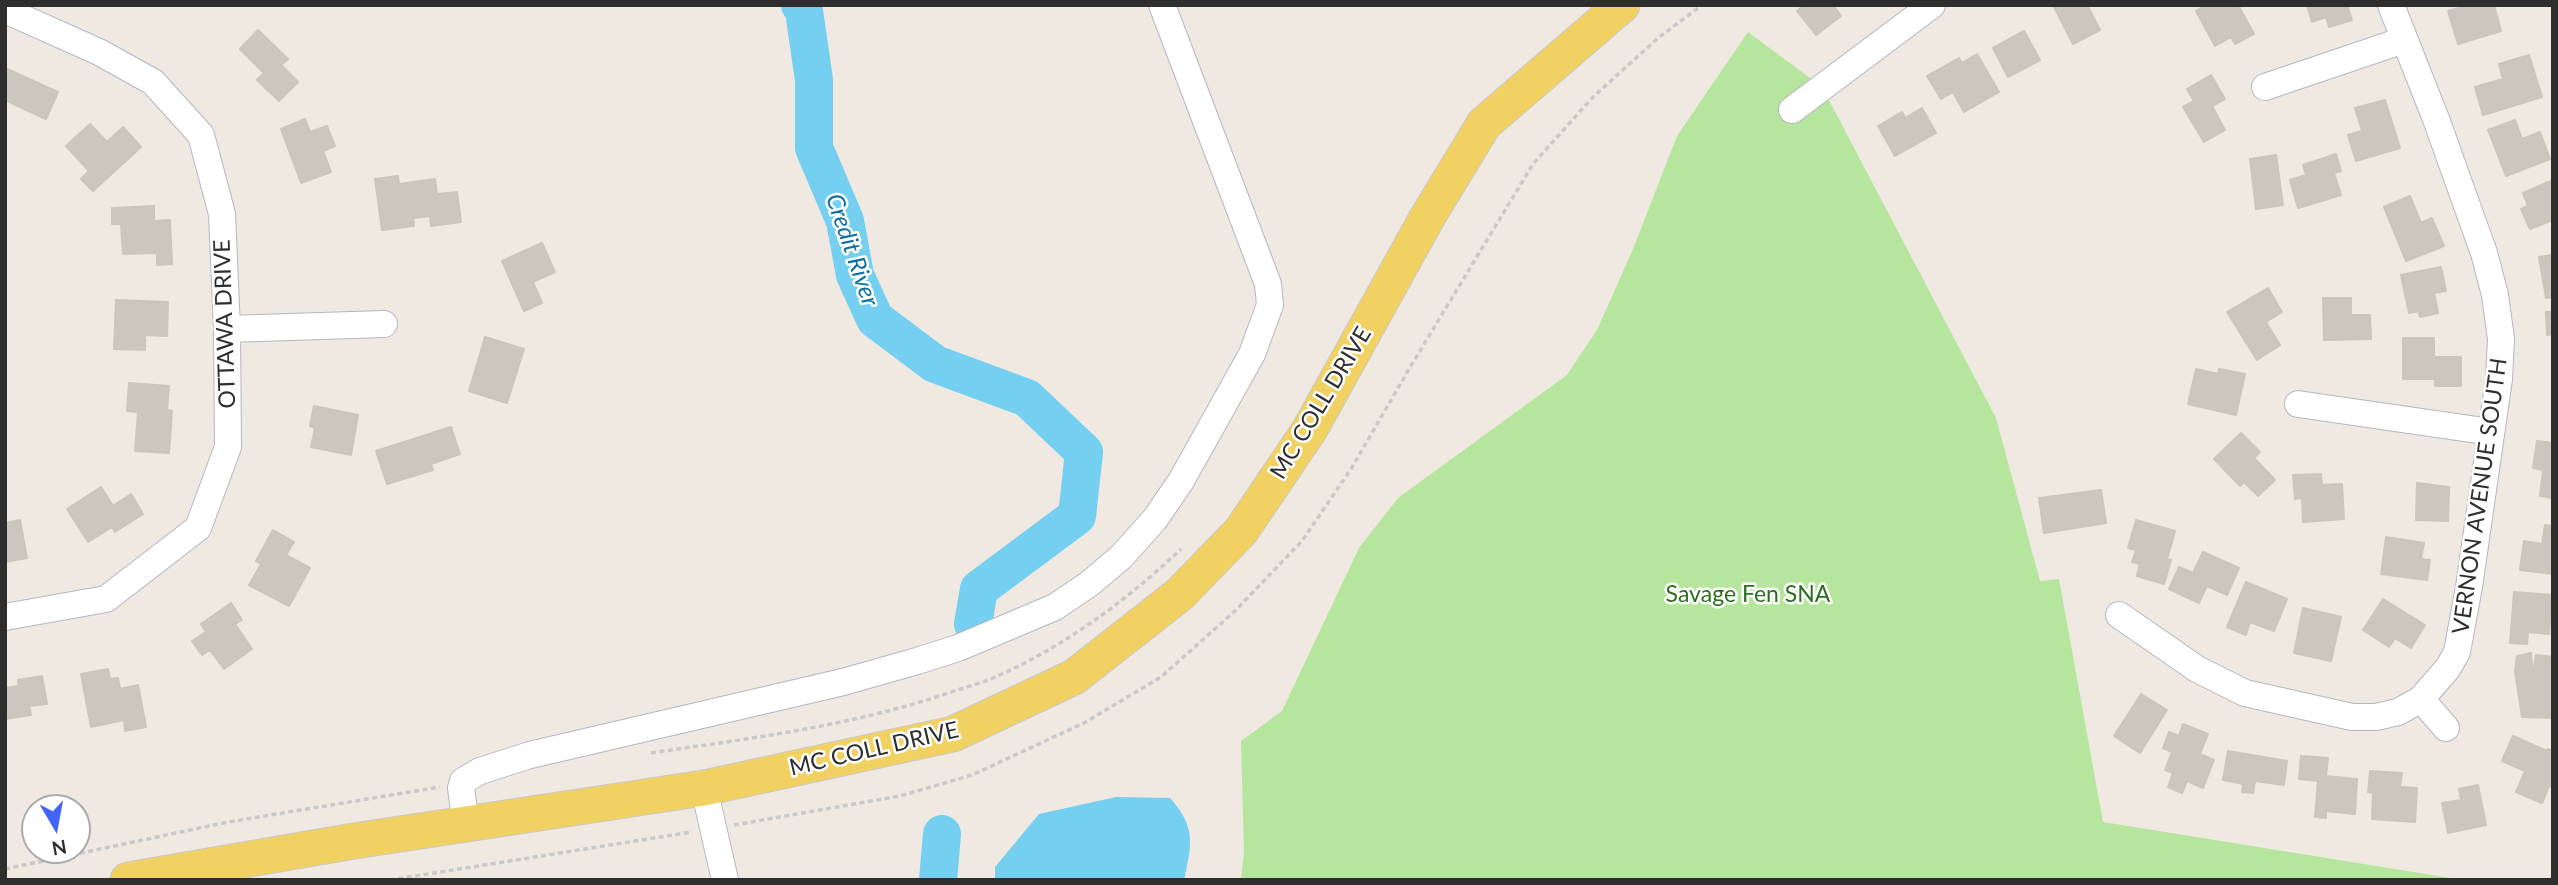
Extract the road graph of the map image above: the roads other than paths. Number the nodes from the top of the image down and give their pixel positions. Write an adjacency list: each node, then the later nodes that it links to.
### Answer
1 (1162, 5): 18 (street)
2 (1622, 5): 17 (main road, MC COLL DRIVE)
3 (1931, 5): 8 (street)
4 (2391, 5): 6 (street, VERNON AVENUE SOUTH)
5 (5, 10): 10 (street, OTTAWA DRIVE)
6 (2404, 40): 7 (street); 12 (street, VERNON AVENUE SOUTH)
7 (2265, 87)
8 (1791, 110)
9 (384, 324): 10 (street)
10 (227, 329): 14 (street, OTTAWA DRIVE)
11 (2298, 404): 12 (street)
12 (2491, 432): 15 (street, VERNON AVENUE SOUTH)
13 (2119, 615): 15 (street)
14 (5, 617)
15 (2421, 699): 16 (street)
16 (2446, 728)
17 (704, 788): 18 (main road, MC COLL DRIVE); 20 (street)
18 (466, 824): 19 (main road, MC COLL DRIVE)
19 (128, 880)
20 (725, 880)

